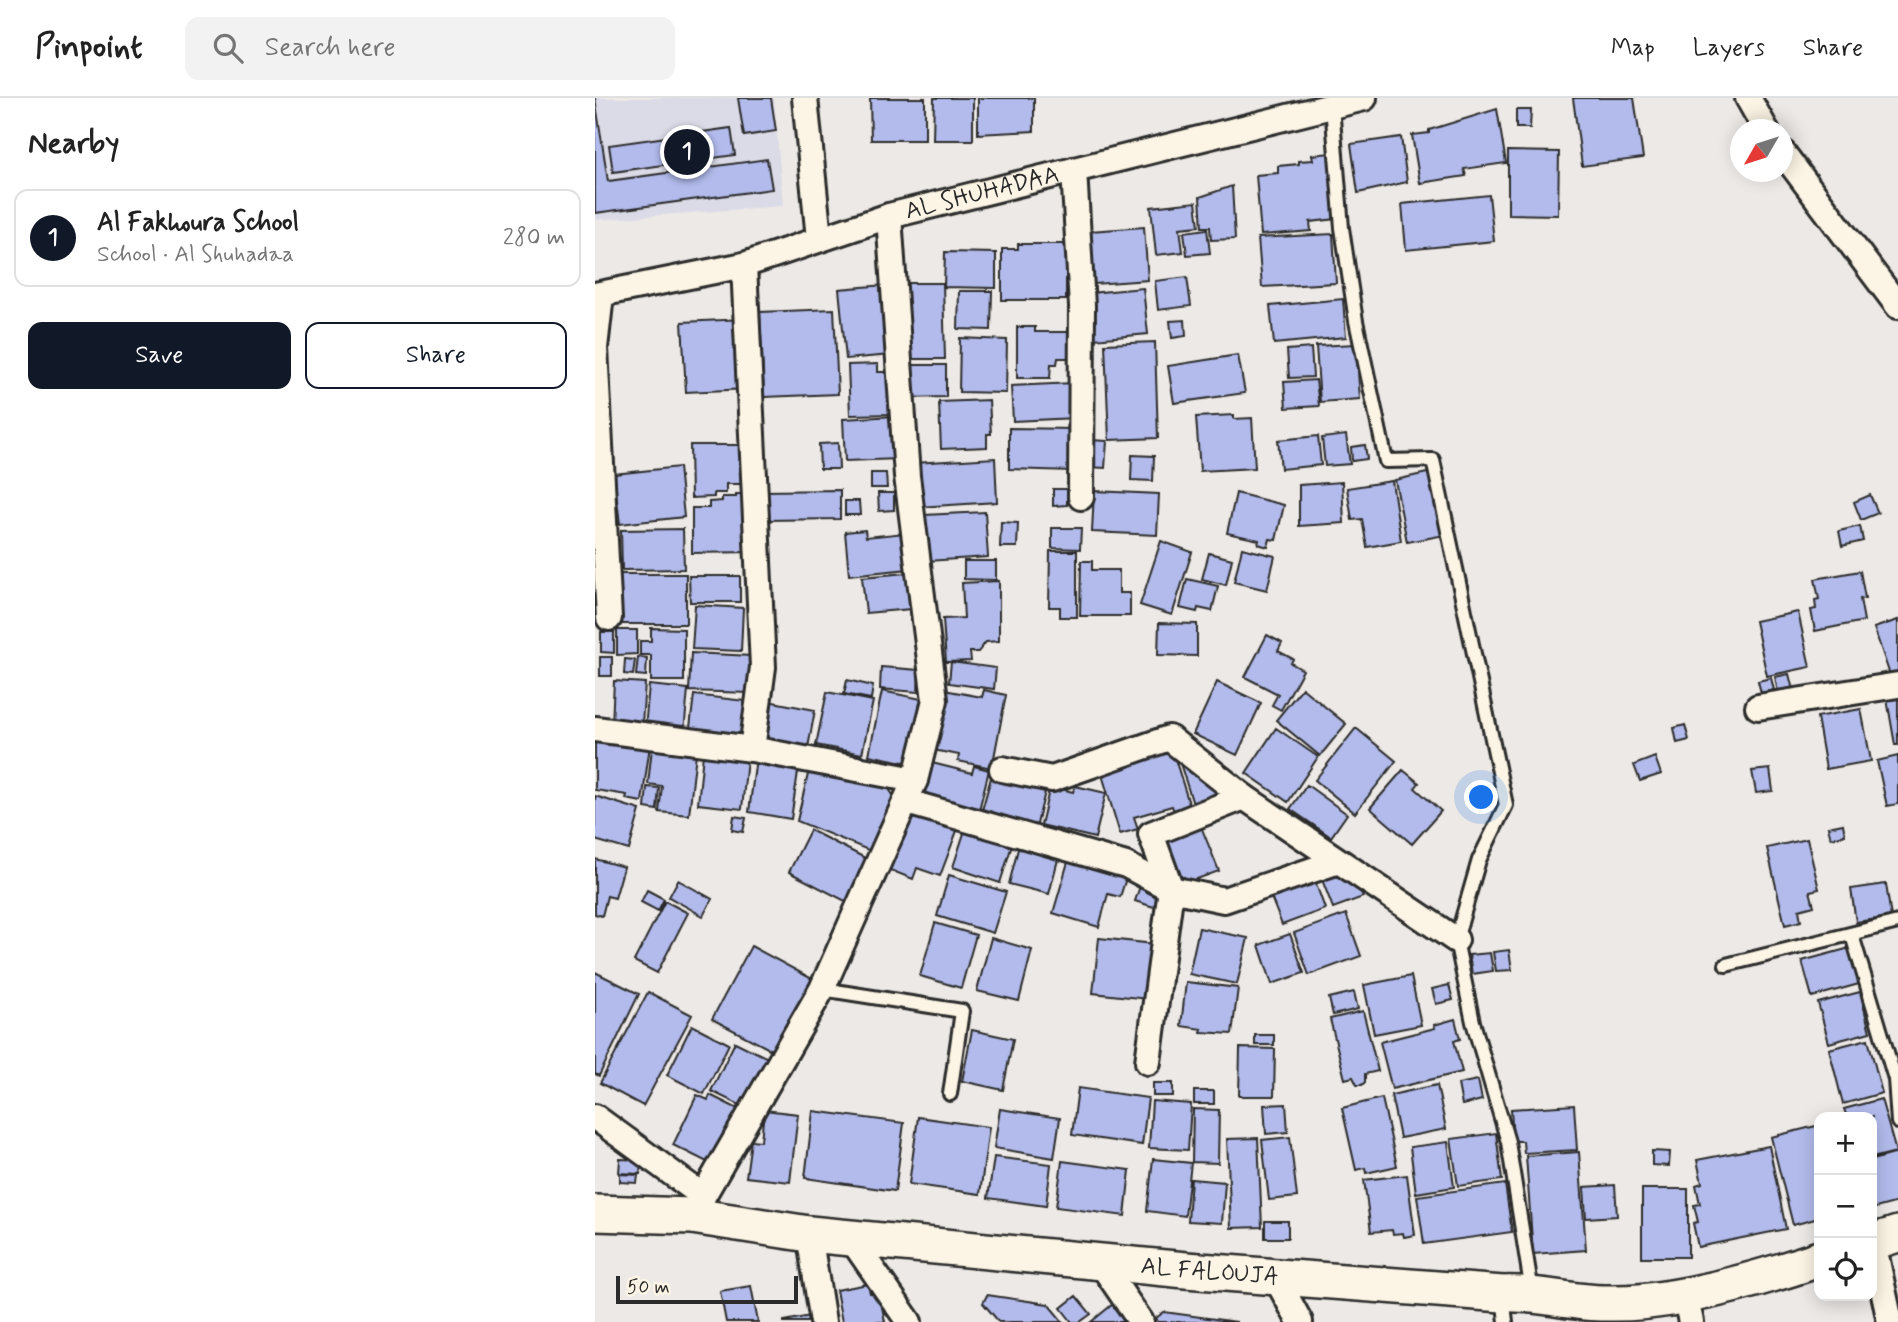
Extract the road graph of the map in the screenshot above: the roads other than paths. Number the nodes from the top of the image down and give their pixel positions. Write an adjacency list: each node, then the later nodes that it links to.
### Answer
1 (805, 98): 9 (street)
2 (1364, 98): 4 (street, AL SHUHADAA)
3 (1748, 98): 5 (street)
4 (1332, 106): 7 (street, AL SHUHADAA); 26 (lane)
5 (1760, 119)
6 (1793, 166): 12 (street)
7 (1074, 170): 8 (street, AL SHUHADAA); 13 (street)
8 (889, 216): 9 (street, AL SHUHADAA); 20 (street)
9 (819, 239): 10 (street, AL SHUHADAA)
10 (744, 265): 11 (street, AL SHUHADAA); 18 (street)
11 (597, 295): 14 (street)
12 (1898, 306)
13 (1081, 497)
14 (609, 618)
15 (1898, 685): 16 (street)
16 (1758, 707)
17 (595, 729): 18 (street)
18 (752, 749): 20 (street)
19 (1002, 769): 21 (street)
20 (911, 791): 23 (street); 28 (street)
21 (1244, 797): 22 (street); 23 (street)
22 (1336, 862): 23 (street); 26 (street)
23 (1171, 889): 29 (street)
24 (1898, 922): 25 (lane)
25 (1852, 935): 27 (lane); 32 (lane)
26 (1456, 940): 41 (lane)
27 (1726, 965)
28 (822, 989): 30 (lane); 33 (street)
29 (1148, 1062)
30 (950, 1094)
31 (595, 1117): 33 (street)
32 (1898, 1122)
33 (697, 1206): 34 (main road, AL FALOUJA); 35 (main road, AL FALOUJA)
34 (595, 1213)
35 (809, 1234): 36 (main road, AL FALOUJA); 43 (street)
36 (851, 1237): 39 (main road, AL FALOUJA); 44 (street)
37 (1881, 1239): 47 (street)
38 (1814, 1261): 42 (main road, AL FALOUJA)
39 (1100, 1262): 40 (main road, AL FALOUJA); 45 (street)
40 (1274, 1274): 41 (main road, AL FALOUJA); 46 (street)
41 (1514, 1303): 42 (main road, AL FALOUJA)
42 (1688, 1308)
43 (823, 1322)
44 (909, 1322)
45 (1141, 1322)
46 (1300, 1322)
47 (1890, 1322)

